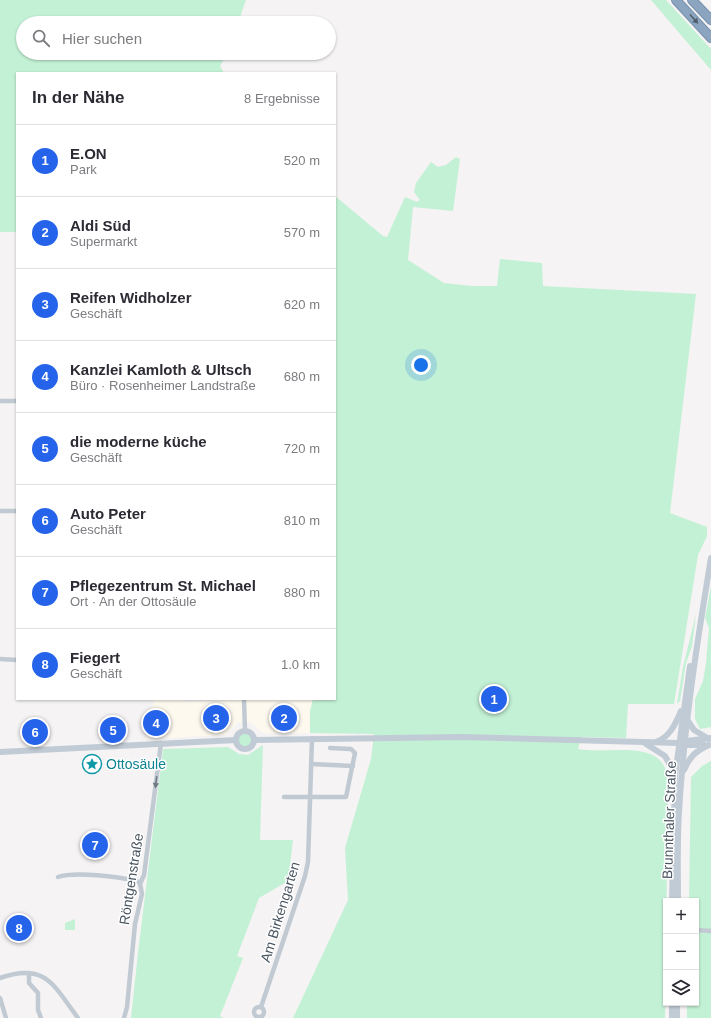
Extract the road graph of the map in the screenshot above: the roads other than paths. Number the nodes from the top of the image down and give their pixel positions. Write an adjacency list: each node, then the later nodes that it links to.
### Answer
1 (676, 0): 4 (highway, one-way to 4)
2 (692, 0): 3 (highway)
3 (711, 20)
4 (711, 38)
5 (0, 401): 6 (street)
6 (16, 402)
7 (0, 511): 8 (street)
8 (16, 511)
9 (711, 558): 10 (main road)
10 (695, 651): 14 (main road); 15 (main road)
11 (0, 659): 12 (street)
12 (16, 660)
13 (244, 700): 16 (street)
14 (683, 706): 23 (main road); 24 (main road)
15 (688, 721): 20 (main road); 24 (main road)
16 (245, 730): 18 (main road); 19 (main road)
17 (312, 738): 19 (main road); 21 (main road); 27 (street, Am Birkengarten)
18 (236, 740): 19 (main road); 22 (main road)
19 (254, 740)
20 (710, 742): 24 (main road); 29 (main road)
21 (644, 743): 23 (main road); 29 (main road)
22 (161, 744): 26 (main road); 33 (street, Röntgenstraße, one-way to 33)
23 (652, 744): 24 (main road)
24 (683, 744): 29 (main road, Brunnthaler Straße)
25 (330, 748): 28 (street)
26 (0, 752)
27 (311, 764): 28 (street); 31 (street, Am Birkengarten)
28 (353, 766): 31 (street)
29 (678, 776): 34 (main road, Brunnthaler Straße); 35 (main road, Brunnthaler Straße)
30 (284, 797): 31 (street)
31 (309, 797): 43 (street, Am Birkengarten)
32 (58, 877): 33 (street)
33 (140, 884): 47 (street, Röntgenstraße)
34 (672, 898)
35 (678, 898)
36 (699, 930): 37 (street)
37 (711, 931)
38 (29, 973): 39 (street); 45 (street); 46 (street)
39 (0, 978)
40 (0, 998): 44 (street)
41 (672, 1006): 48 (main road)
42 (677, 1006): 49 (main road)
43 (261, 1007)
44 (6, 1018)
45 (41, 1018)
46 (78, 1018)
47 (124, 1018)
48 (672, 1018)
49 (677, 1018)

